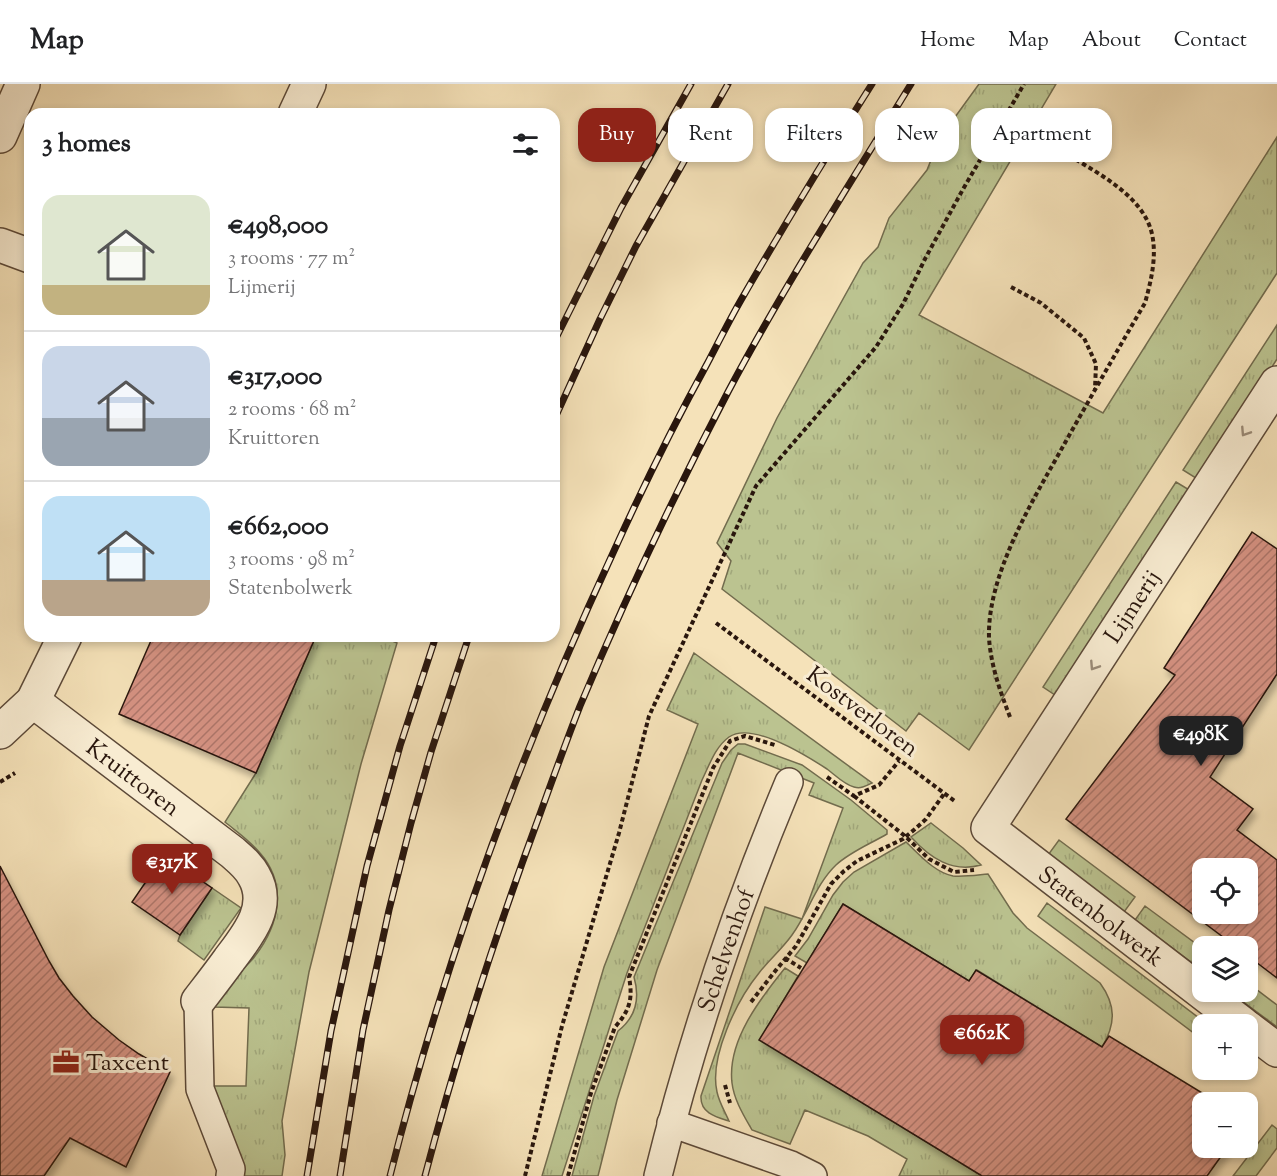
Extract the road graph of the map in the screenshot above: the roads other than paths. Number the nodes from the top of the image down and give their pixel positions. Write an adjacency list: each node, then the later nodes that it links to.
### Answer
1 (23, 84): 4 (street)
2 (309, 84): 3 (street)
3 (298, 108)
4 (0, 136)
5 (0, 245): 6 (street)
6 (24, 254)
7 (1277, 383): 12 (street, Lijmerij, one-way to 12)
8 (62, 642): 9 (street)
9 (33, 701): 10 (street); 13 (street, Kruittoren)
10 (0, 732)
11 (789, 782): 17 (lane, Schelvenhof)
12 (1000, 838): 14 (street, Statenbolwerk)
13 (198, 1001): 18 (lane)
14 (1230, 1014)
15 (1258, 1036): 16 (street)
16 (1277, 1050)
17 (671, 1123): 19 (lane, Schelvenhof); 20 (lane)
18 (230, 1176)
19 (658, 1176)
20 (813, 1176)

